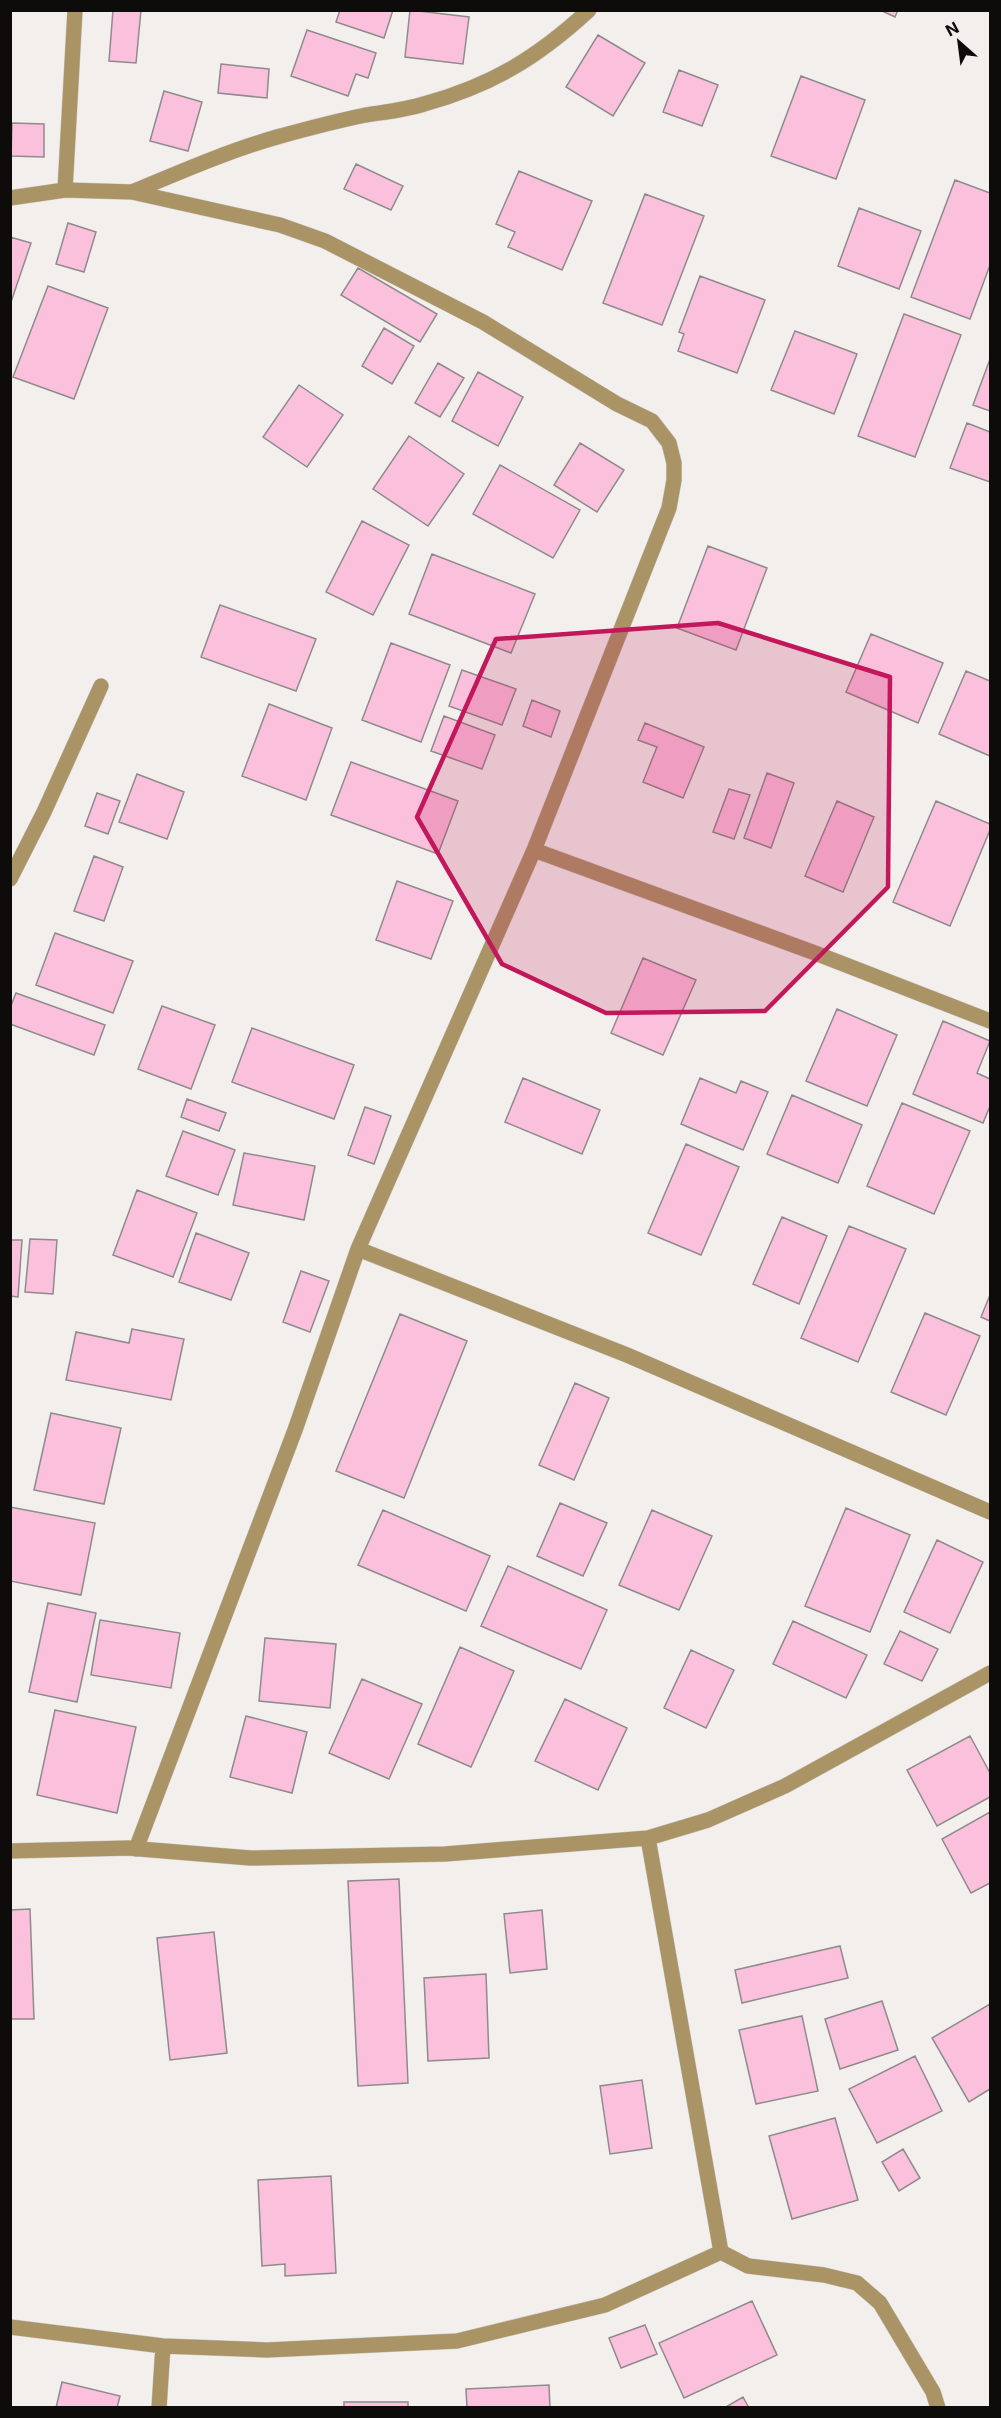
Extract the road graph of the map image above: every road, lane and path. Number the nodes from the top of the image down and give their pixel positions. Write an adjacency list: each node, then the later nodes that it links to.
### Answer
1 (75, 10): 3 (street)
2 (589, 10): 4 (street)
3 (65, 190): 4 (street); 5 (street)
4 (132, 192): 7 (street)
5 (10, 198)
6 (101, 686): 8 (street)
7 (534, 850): 9 (street); 10 (street)
8 (10, 879)
9 (990, 1021)
10 (358, 1249): 11 (street); 14 (street)
11 (990, 1512)
12 (990, 1673): 13 (street)
13 (648, 1838): 14 (street); 16 (street)
14 (136, 1849): 15 (street)
15 (10, 1851)
16 (721, 2252): 18 (street); 20 (street)
17 (10, 2327): 18 (street)
18 (163, 2346): 19 (street)
19 (159, 2408)
20 (938, 2408)

